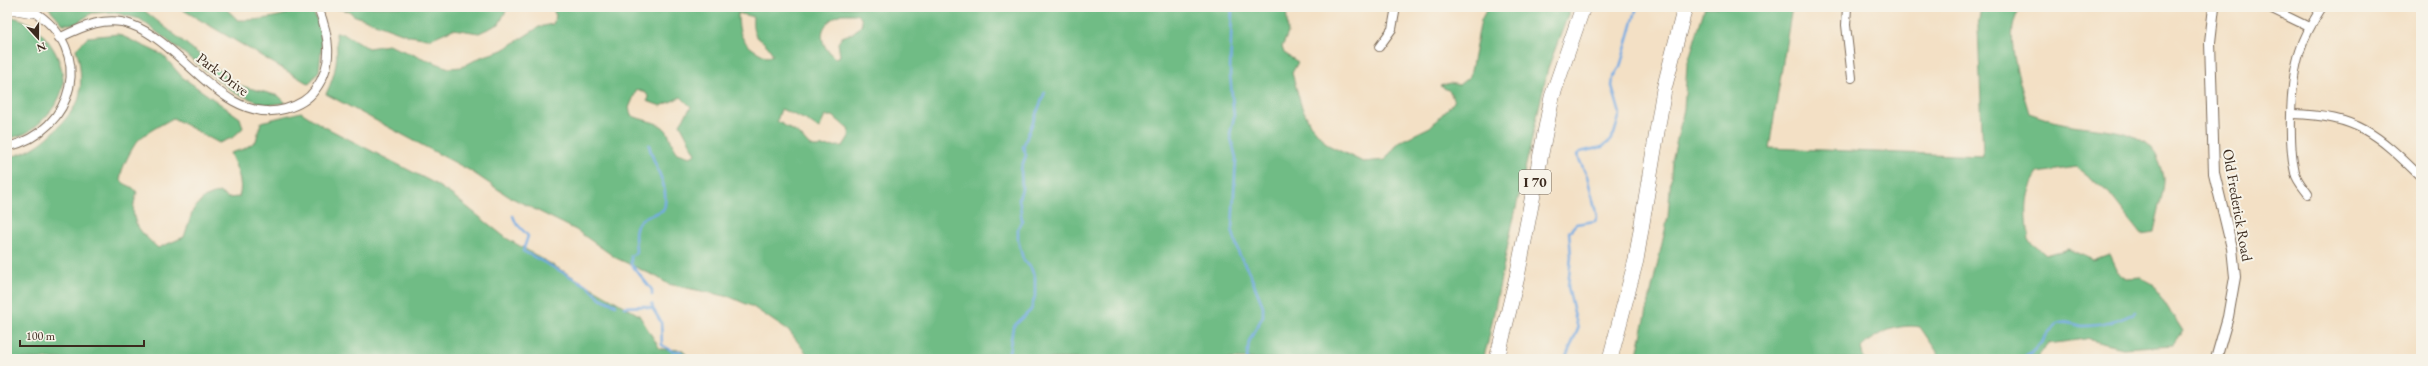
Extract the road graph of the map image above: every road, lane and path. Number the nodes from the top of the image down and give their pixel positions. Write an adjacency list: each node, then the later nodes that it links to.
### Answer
1 (7, 7): 2 (main road)
2 (10, 7): 11 (main road)
3 (318, 7): 13 (street, Park Drive)
4 (1396, 7): 14 (street)
5 (1583, 7): 20 (highway, I 70)
6 (1685, 7): 21 (highway)
7 (1847, 7): 15 (street)
8 (2214, 7): 22 (street, Old Frederick Road)
9 (2268, 7): 12 (street)
10 (2322, 7): 12 (street)
11 (31, 9): 13 (street)
12 (2309, 27): 16 (street)
13 (59, 38): 17 (street)
14 (1378, 47)
15 (1852, 78)
16 (2292, 114): 18 (street); 19 (street)
17 (7, 147)
18 (2421, 177)
19 (2308, 194)
20 (1497, 359)
21 (1610, 359)
22 (2216, 359)

